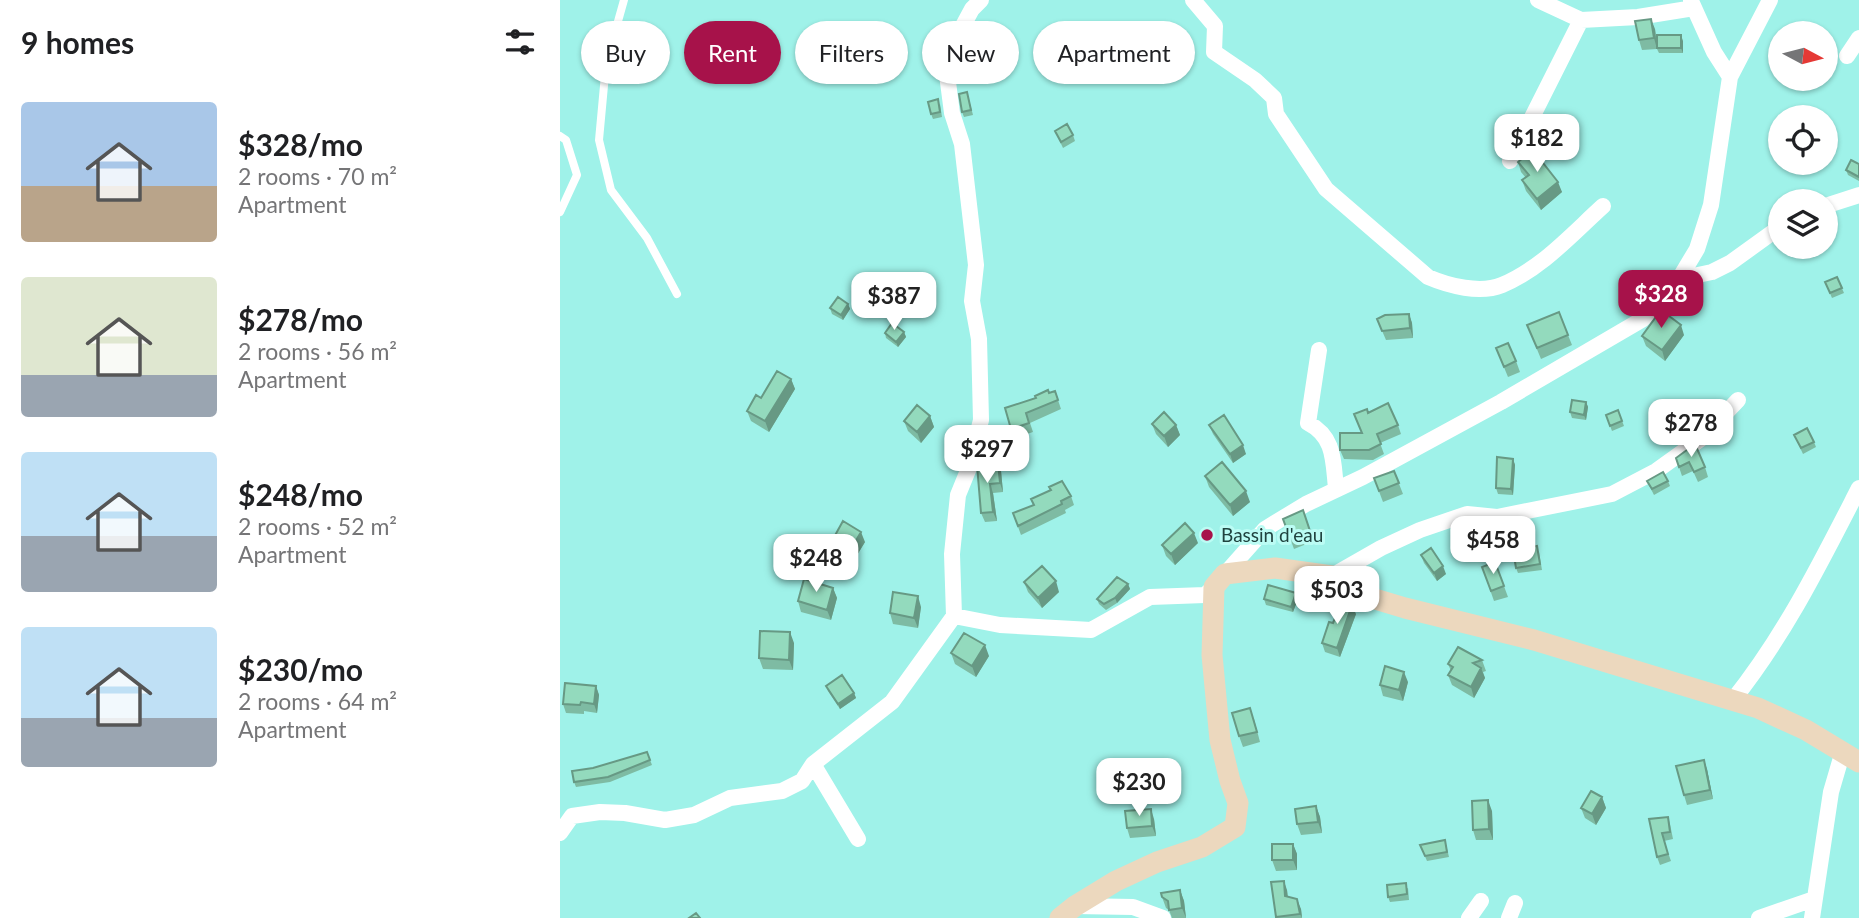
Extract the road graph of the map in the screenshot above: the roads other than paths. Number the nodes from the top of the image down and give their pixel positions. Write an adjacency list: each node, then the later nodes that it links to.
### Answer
1 (624, 0): 19 (lane)
2 (981, 0): 26 (street)
3 (1193, 0): 15 (street)
4 (1538, 0): 7 (street)
5 (1770, 0): 10 (street)
6 (1693, 4): 7 (street); 10 (street)
7 (1581, 20): 12 (street)
8 (1859, 38): 9 (street)
9 (1847, 56)
10 (1730, 77): 18 (street)
11 (560, 136): 16 (lane)
12 (1510, 160)
13 (1859, 195): 14 (street)
14 (1838, 202)
15 (1603, 206)
16 (560, 212)
17 (1768, 236): 18 (street)
18 (1679, 279): 22 (street)
19 (677, 294)
20 (1319, 350): 22 (street)
21 (1738, 400): 24 (street)
22 (1336, 488): 25 (street)
23 (1859, 488): 27 (street)
24 (1332, 576): 25 (street); 27 (street)
25 (1219, 580): 26 (street); 34 (street)
26 (954, 616): 29 (street)
27 (1733, 700): 28 (street)
28 (1851, 756): 32 (street)
29 (813, 764): 30 (street); 31 (street)
30 (560, 833)
31 (858, 839)
32 (1814, 899): 37 (street); 38 (street)
33 (1481, 901): 36 (street)
34 (1067, 912): 35 (street)
35 (1163, 918)
36 (1469, 918)
37 (1759, 918)
38 (1812, 918)

